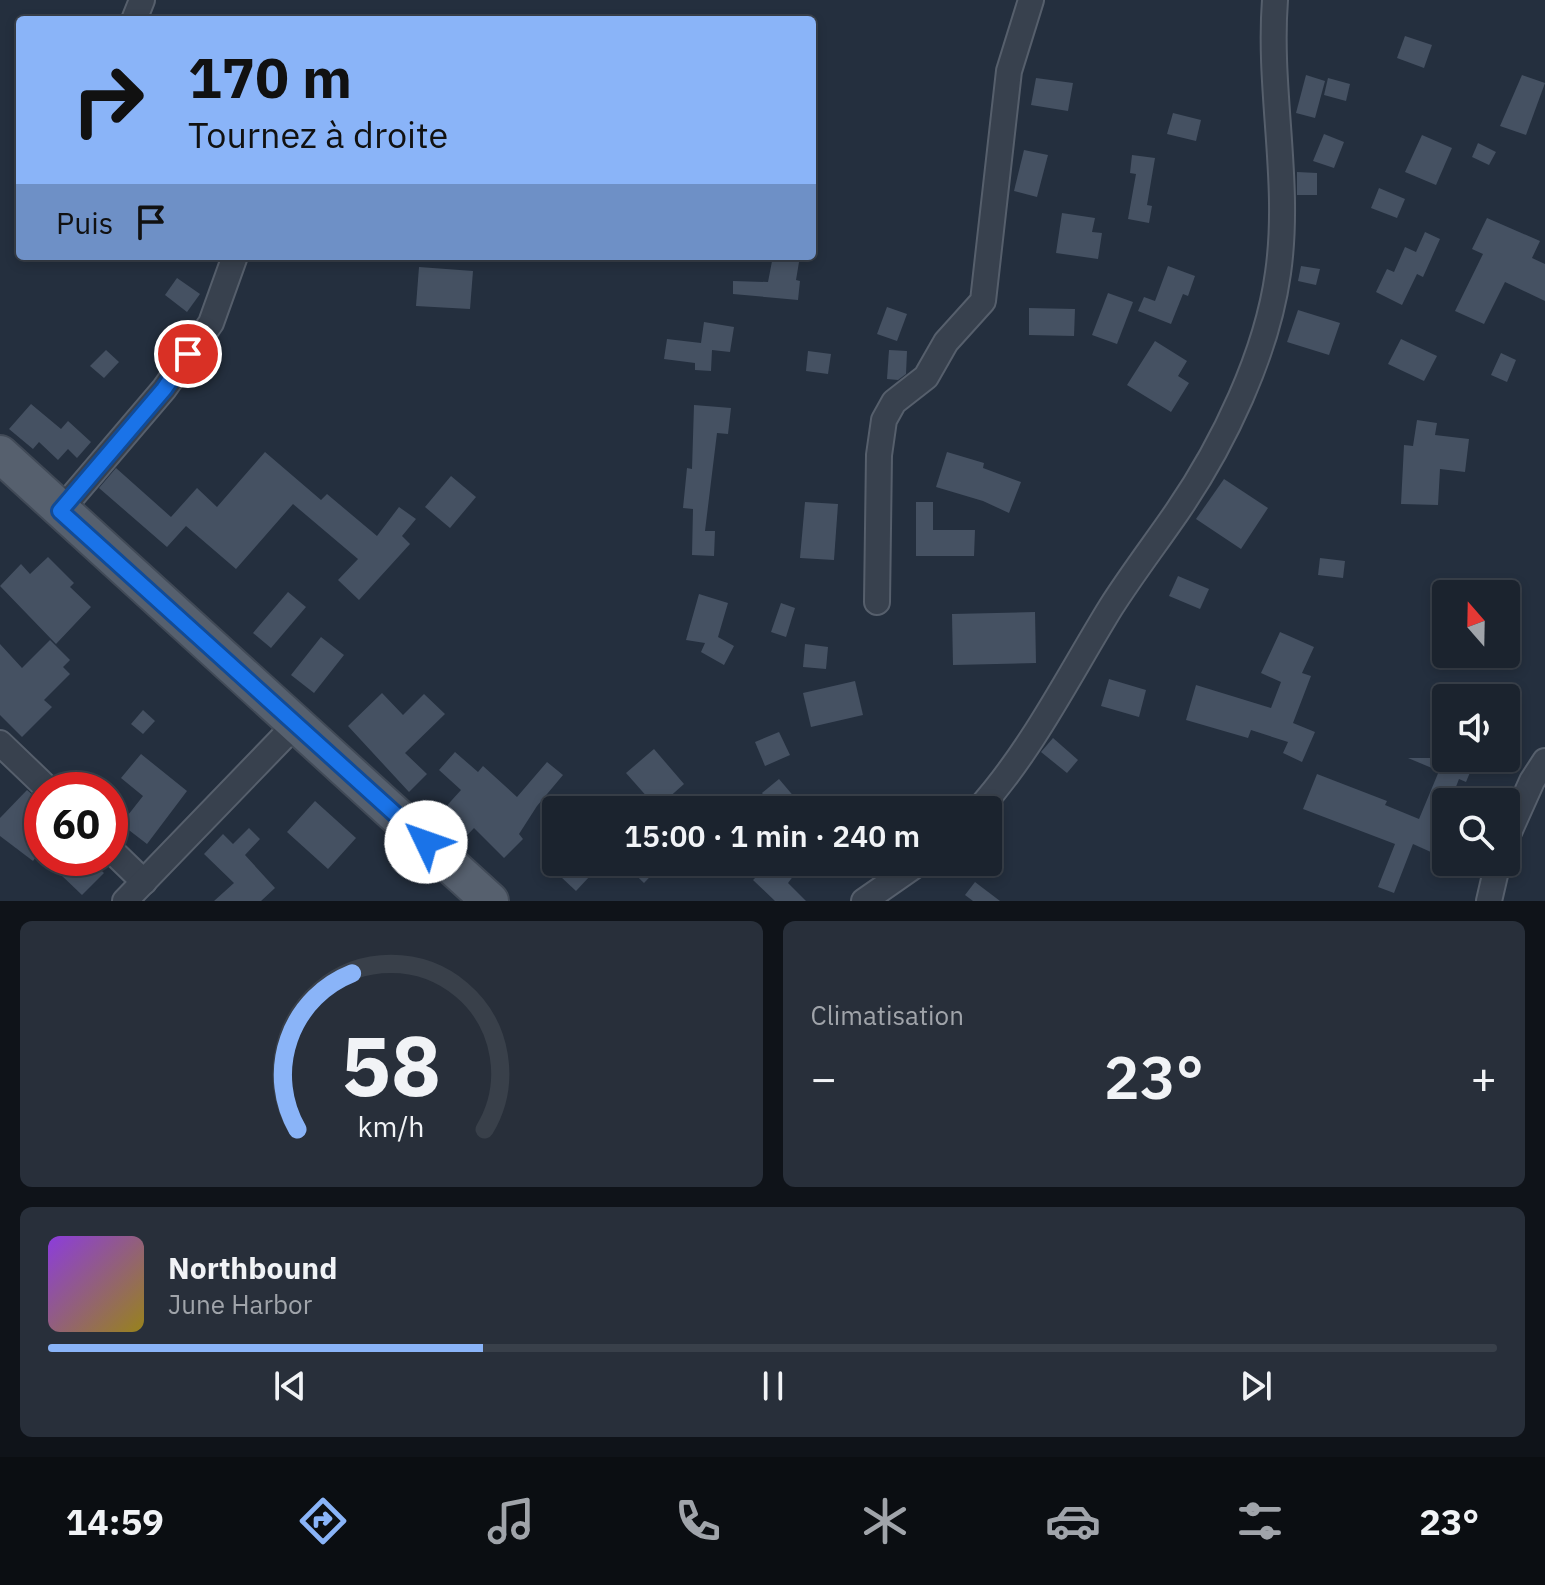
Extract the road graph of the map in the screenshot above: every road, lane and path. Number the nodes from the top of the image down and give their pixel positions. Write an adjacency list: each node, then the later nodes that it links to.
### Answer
1 (1031, 0): 6 (street)
2 (1275, 0): 11 (street)
3 (234, 260): 5 (street)
4 (0, 454): 5 (main road)
5 (60, 511): 7 (main road)
6 (877, 602)
7 (296, 724): 16 (street); 18 (main road)
8 (0, 743): 10 (street)
9 (1545, 761): 12 (street)
10 (30, 772)
11 (991, 796)
12 (1520, 808)
13 (128, 866): 16 (street)
14 (900, 876): 19 (street)
15 (1495, 876): 20 (street)
16 (144, 882): 17 (street)
17 (125, 901)
18 (490, 901)
19 (864, 901)
20 (1489, 901)

